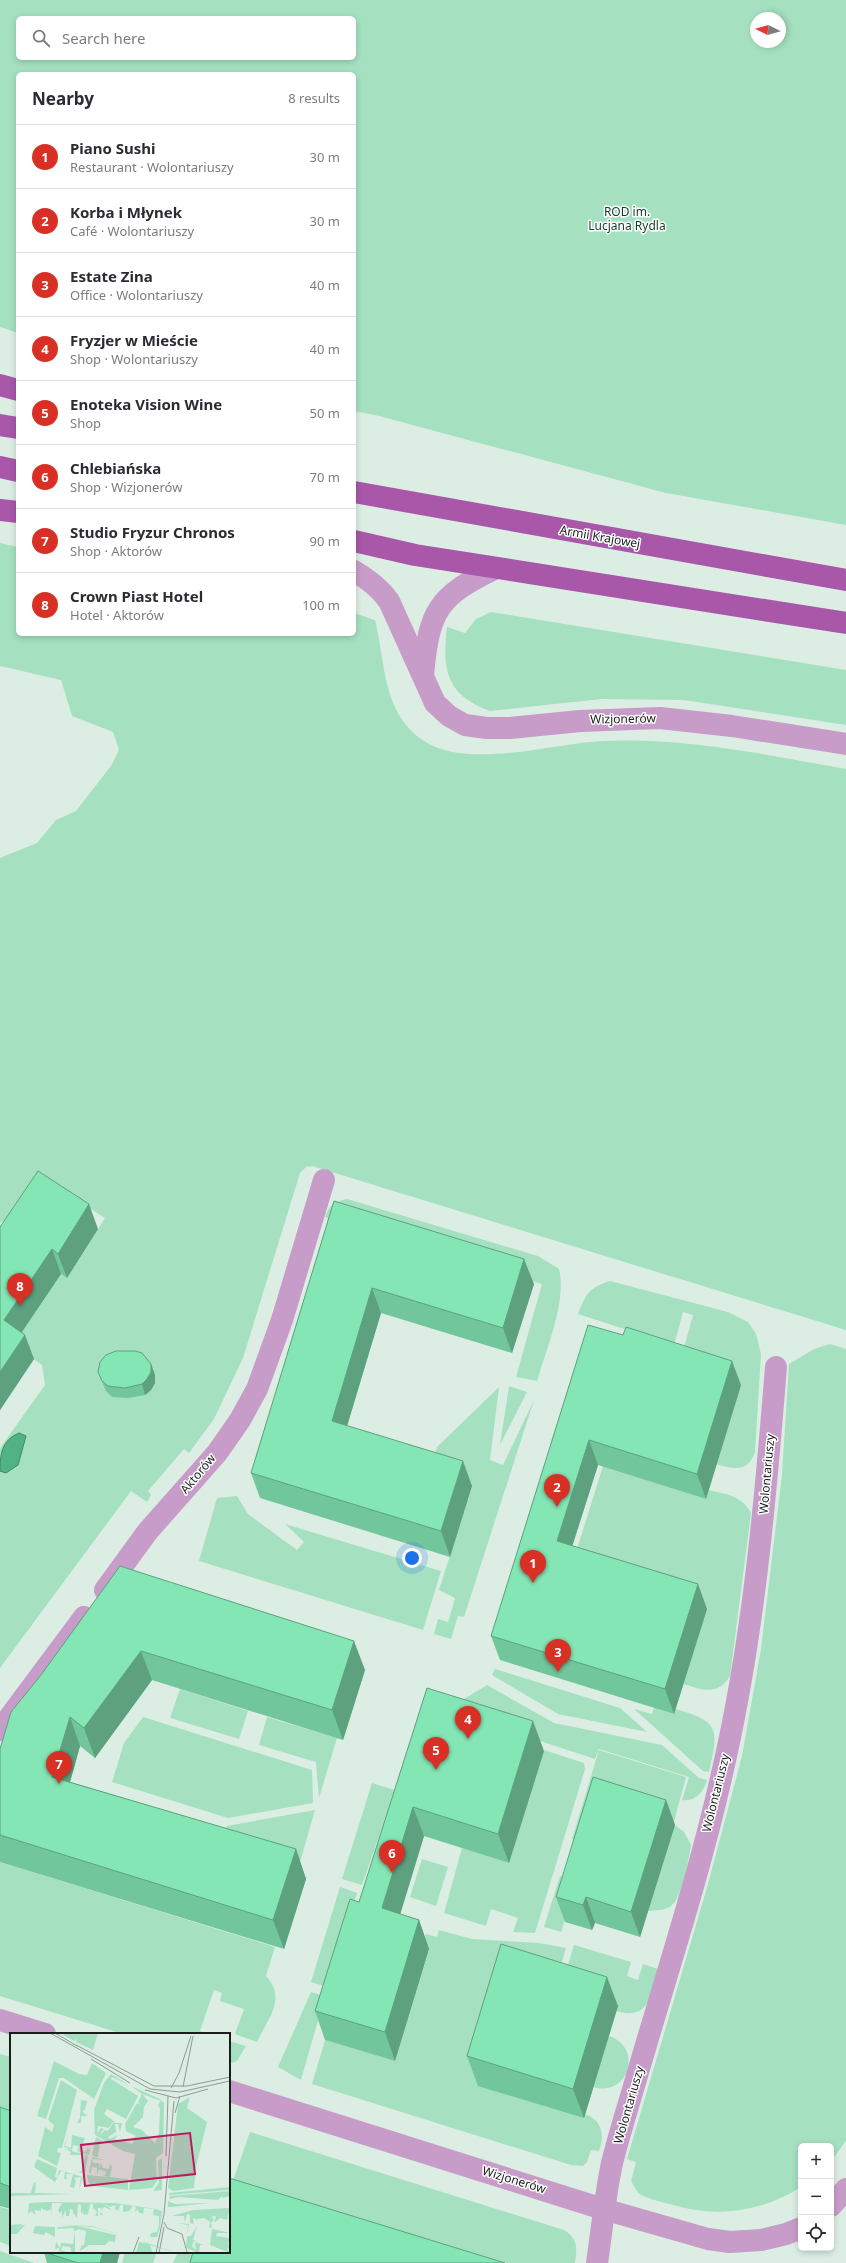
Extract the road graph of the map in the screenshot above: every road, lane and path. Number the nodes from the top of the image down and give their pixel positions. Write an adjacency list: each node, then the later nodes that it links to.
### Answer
1 (0, 385): 2 (main road)
2 (16, 389)
3 (0, 425): 4 (main road)
4 (16, 428)
5 (0, 467): 6 (main road)
6 (16, 471)
7 (356, 492): 15 (main road, Armii Krajowej)
8 (0, 510): 9 (main road)
9 (16, 512)
10 (356, 541): 12 (main road)
11 (356, 551): 12 (main road)
12 (415, 555): 13 (main road)
13 (496, 568): 16 (main road); 17 (street)
14 (356, 572): 17 (street, Wizjonerów)
15 (846, 580)
16 (846, 623)
17 (423, 676): 18 (street, Wizjonerów)
18 (846, 744)
19 (324, 1180): 21 (street, Aktorów)
20 (776, 1367): 27 (street, Wolontariuszy)
21 (0, 1730)
22 (0, 2020): 23 (street)
23 (42, 2033)
24 (230, 2091): 27 (street, Wizjonerów)
25 (846, 2190): 26 (street)
26 (834, 2203)
27 (603, 2209): 28 (street, Wizjonerów); 29 (street, Wolontariuszy)
28 (798, 2229)
29 (597, 2263)

